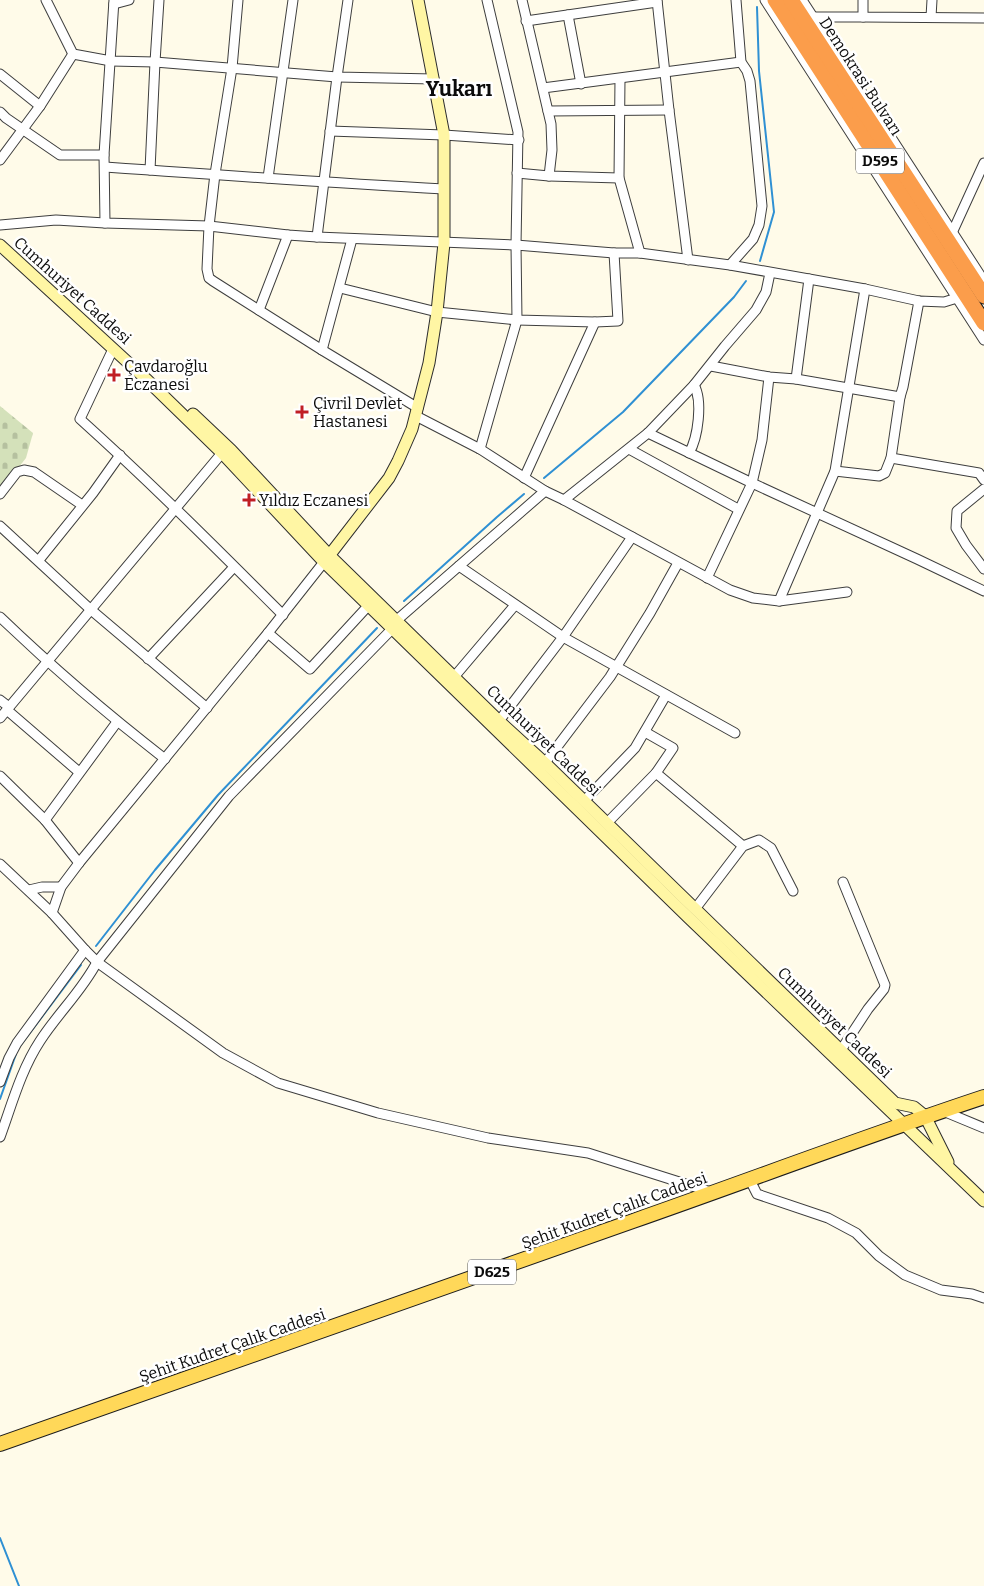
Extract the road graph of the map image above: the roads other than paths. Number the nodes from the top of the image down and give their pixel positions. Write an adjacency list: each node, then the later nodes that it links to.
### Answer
1 (46, 0): 25 (street)
2 (129, 0): 18 (street)
3 (159, 0): 27 (street)
4 (238, 0): 29 (street)
5 (293, 0): 30 (street)
6 (348, 0): 33 (street)
7 (418, 0): 35 (main road)
8 (487, 0): 46 (street)
9 (522, 0): 24 (street)
10 (736, 0): 28 (street)
11 (765, 0): 79 (street)
12 (775, 0): 85 (highway, Demokrasi Bulvarı / D595)
13 (791, 0): 78 (highway, Demokrasi Bulvarı / D595)
14 (802, 0): 20 (street)
15 (863, 0): 21 (street)
16 (932, 0): 22 (street)
17 (657, 1): 19 (street); 31 (street)
18 (114, 2): 26 (street)
19 (568, 15): 24 (street); 36 (street)
20 (813, 17): 21 (street); 62 (street)
21 (863, 17): 22 (street)
22 (932, 17): 23 (street)
23 (984, 18)
24 (526, 21): 37 (street)
25 (73, 54): 26 (street); 38 (street)
26 (111, 61): 27 (street); 47 (street)
27 (154, 62): 29 (street); 51 (street)
28 (741, 62): 31 (street); 72 (street)
29 (232, 68): 30 (street); 53 (street)
30 (283, 72): 33 (street); 55 (street)
31 (665, 72): 34 (street); 40 (street)
32 (0, 74): 38 (street)
33 (337, 77): 35 (street); 44 (street)
34 (620, 79): 36 (street); 39 (street)
35 (434, 80): 45 (main road)
36 (581, 84): 37 (street)
37 (543, 88): 41 (street)
38 (40, 106): 43 (street)
39 (620, 110): 40 (street); 41 (street); 56 (street)
40 (669, 110): 71 (street)
41 (548, 111): 54 (street)
42 (0, 112): 43 (street)
43 (23, 130): 47 (street); 48 (street)
44 (330, 131): 45 (street); 57 (street)
45 (444, 135): 46 (street); 58 (main road)
46 (519, 140): 52 (street)
47 (104, 155): 50 (street)
48 (0, 160)
49 (984, 163): 62 (street)
50 (105, 167): 51 (street); 59 (street)
51 (150, 170): 53 (street)
52 (517, 173): 54 (street); 67 (street)
53 (215, 174): 55 (street); 61 (street)
54 (550, 176): 56 (street)
55 (268, 178): 57 (street)
56 (619, 178): 70 (street)
57 (325, 183): 58 (street); 64 (street)
58 (444, 189): 66 (main road)
59 (105, 223): 60 (street); 61 (street)
60 (0, 224)
61 (209, 226): 63 (street); 81 (street)
62 (952, 233): 75 (street)
63 (288, 235): 64 (street); 81 (street)
64 (317, 237): 65 (street)
65 (352, 239): 66 (street); 76 (street)
66 (444, 243): 67 (street); 82 (main road)
67 (516, 245): 69 (street); 83 (street)
68 (0, 246): 87 (main road, Cumhuriyet Caddesi)
69 (614, 253): 70 (street); 84 (street)
70 (640, 253): 71 (street)
71 (688, 260): 72 (street)
72 (730, 265): 73 (street)
73 (770, 273): 74 (street); 89 (street)
74 (809, 279): 77 (street); 92 (street)
75 (984, 281)
76 (340, 288): 82 (street); 88 (street)
77 (865, 289): 80 (street); 94 (street)
78 (984, 296)
79 (957, 298): 80 (street); 86 (street)
80 (919, 301): 95 (street)
81 (260, 310): 88 (street)
82 (437, 312): 83 (street); 96 (main road)
83 (517, 320): 84 (street); 98 (street)
84 (595, 322): 105 (street)
85 (984, 323)
86 (984, 340)
87 (113, 349): 91 (main road, Cumhuriyet Caddesi); 102 (street)
88 (322, 350): 96 (street)
89 (711, 366): 90 (street); 93 (street)
90 (769, 377): 92 (street); 107 (street)
91 (146, 379): 100 (main road, Cumhuriyet Caddesi); 118 (main road, Cumhuriyet Caddesi)
92 (796, 379): 94 (street)
93 (694, 386): 97 (street); 101 (street)
94 (849, 388): 95 (street); 104 (street)
95 (900, 397): 103 (street)
96 (417, 412): 98 (street); 118 (main road)
97 (648, 433): 99 (street); 101 (street)
98 (480, 449): 105 (street)
99 (628, 450): 111 (street); 114 (street)
100 (222, 453): 113 (street); 118 (main road, Cumhuriyet Caddesi)
101 (689, 453): 107 (street)
102 (120, 455): 112 (street); 113 (street)
103 (891, 458): 104 (street); 106 (street)
104 (835, 471): 115 (street)
105 (524, 478): 109 (street)
106 (984, 480)
107 (752, 483): 114 (street); 115 (street)
108 (984, 489): 123 (street)
109 (545, 491): 111 (street); 121 (street)
110 (0, 494): 112 (street)
111 (564, 500): 117 (street)
112 (82, 505): 119 (street)
113 (175, 508): 122 (street); 130 (street)
114 (738, 509): 124 (street)
115 (817, 514): 125 (street); 127 (street)
116 (0, 526): 119 (street)
117 (632, 537): 120 (street); 135 (street)
118 (327, 559): 129 (main road, Cumhuriyet Caddesi); 131 (street); 133 (main road, Cumhuriyet Caddesi)
119 (39, 560): 130 (street)
120 (678, 563): 124 (street); 138 (street)
121 (459, 566): 128 (street); 133 (street)
122 (234, 567): 131 (street); 136 (street)
123 (984, 569)
124 (707, 578): 127 (street)
125 (984, 591)
126 (847, 592): 127 (street)
127 (779, 601)
128 (516, 605): 135 (street); 139 (street)
129 (368, 606): 133 (main road, Cumhuriyet Caddesi); 134 (street)
130 (90, 609): 136 (street); 137 (street)
131 (282, 615): 134 (street)
132 (0, 617): 137 (street)
133 (395, 624): 139 (main road, Cumhuriyet Caddesi); 150 (main road, Cumhuriyet Caddesi); 167 (street)
134 (268, 633): 142 (street)
135 (563, 637): 138 (street); 145 (street)
136 (148, 659): 142 (street)
137 (47, 662): 143 (street); 146 (street)
138 (617, 666): 140 (street); 150 (street)
139 (454, 677): 145 (main road, Cumhuriyet Caddesi)
140 (666, 695): 147 (street); 148 (street)
141 (0, 700): 143 (street)
142 (207, 708): 149 (street)
143 (8, 709): 144 (street); 151 (street)
144 (0, 718)
145 (500, 721): 150 (main road, Cumhuriyet Caddesi)
146 (117, 722): 149 (street); 151 (street)
147 (645, 732): 152 (street); 154 (street)
148 (735, 733)
149 (165, 759): 158 (street)
150 (542, 767): 154 (main road, Cumhuriyet Caddesi); 173 (main road, Cumhuriyet Caddesi)
151 (79, 772): 155 (street)
152 (656, 773): 156 (street); 157 (street)
153 (0, 776): 155 (street)
154 (584, 801): 156 (main road, Cumhuriyet Caddesi)
155 (45, 820): 158 (street)
156 (607, 823): 164 (main road, Cumhuriyet Caddesi)
157 (743, 846): 163 (street); 164 (street)
158 (79, 863): 161 (street)
159 (0, 864): 162 (street)
160 (843, 882): 168 (street)
161 (62, 887): 162 (street); 165 (street)
162 (29, 890): 165 (street)
163 (793, 890)
164 (695, 909): 168 (main road, Cumhuriyet Caddesi)
165 (52, 913): 166 (street)
166 (85, 950): 167 (street); 169 (street)
167 (97, 962): 175 (street); 178 (street)
168 (841, 1050): 172 (main road, Cumhuriyet Caddesi)
169 (0, 1082)
170 (984, 1097): 171 (main road, Şehit Kudret Çalık Caddesi / D625)
171 (942, 1111): 172 (main road, Şehit Kudret Çalık Caddesi / D625); 174 (street)
172 (925, 1116): 173 (main road, Şehit Kudret Çalık Caddesi / D625); 176 (main road)
173 (904, 1124): 176 (main road, Cumhuriyet Caddesi); 177 (main road, Şehit Kudret Çalık Caddesi / D625)
174 (984, 1128)
175 (0, 1137)
176 (953, 1171): 179 (main road, Cumhuriyet Caddesi)
177 (750, 1180): 178 (main road, Şehit Kudret Çalık Caddesi / D625); 180 (street)
178 (714, 1193): 181 (main road, Şehit Kudret Çalık Caddesi / D625)
179 (984, 1201)
180 (984, 1298)
181 (0, 1444)

